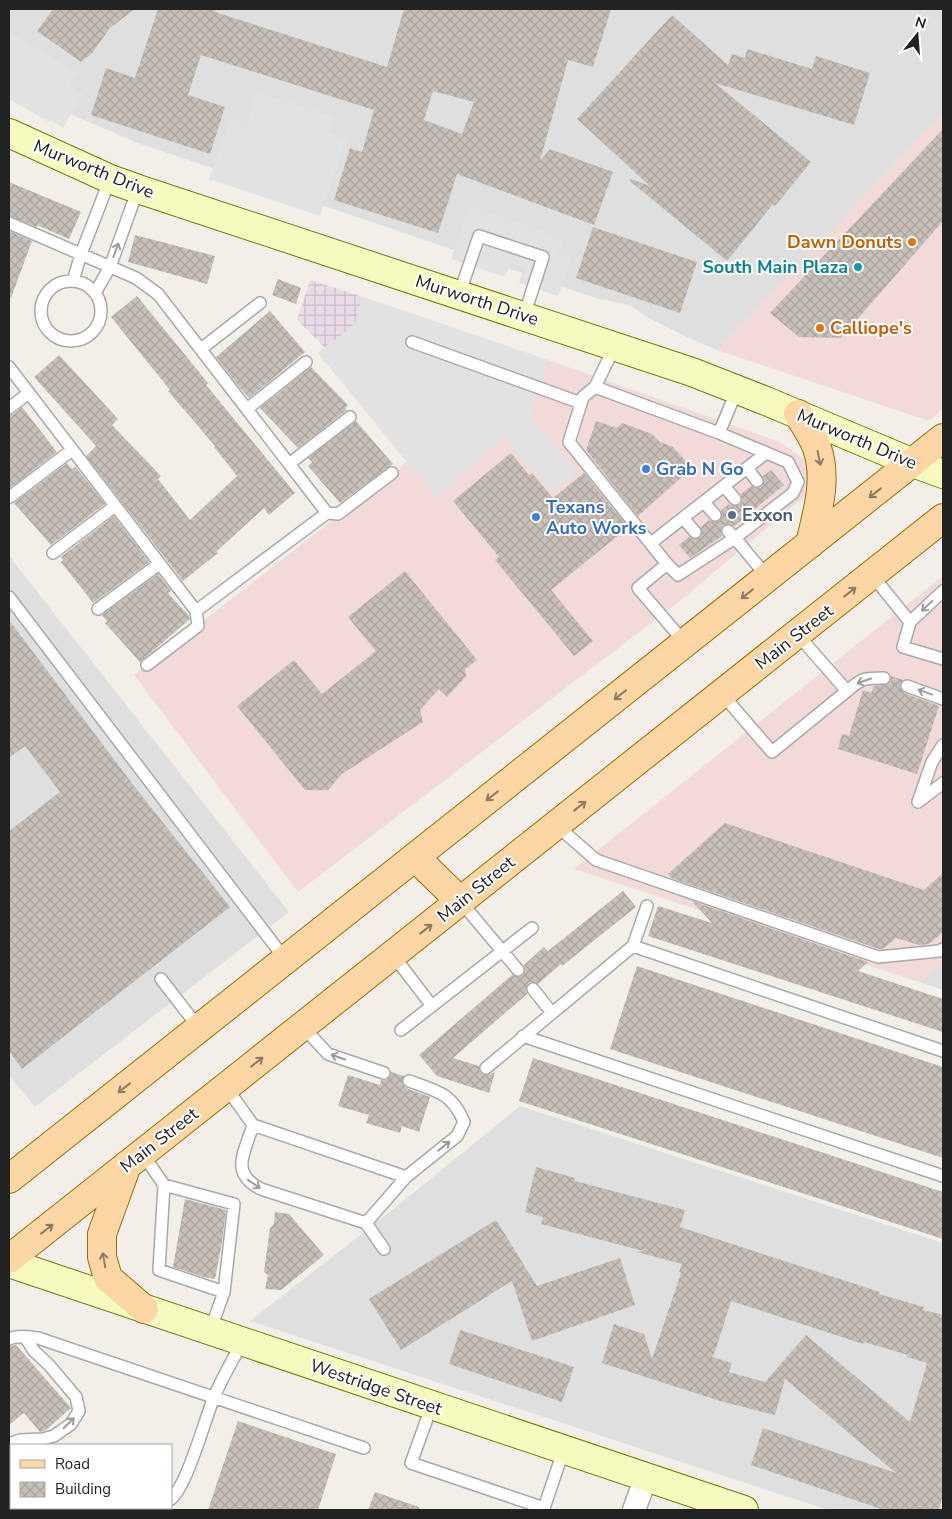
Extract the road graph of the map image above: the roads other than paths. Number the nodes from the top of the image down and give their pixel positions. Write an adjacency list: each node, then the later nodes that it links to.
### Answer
1 (9, 133): 2 (street, Murworth Drive)
2 (110, 179): 3 (street, Murworth Drive); 5 (lane)
3 (138, 189): 6 (lane, one-way to 3); 9 (street, Murworth Drive)
4 (9, 223): 5 (lane)
5 (81, 254): 6 (lane); 7 (lane)
6 (110, 267): 8 (lane); 14 (lane)
7 (73, 281): 8 (lane); 8 (lane)
8 (95, 293)
9 (459, 295): 11 (street, Murworth Drive); 11 (lane)
10 (260, 303): 14 (lane)
11 (524, 316): 13 (street, Murworth Drive)
12 (412, 342): 20 (lane)
13 (614, 346): 17 (lane); 18 (street, Murworth Drive)
14 (201, 349): 22 (lane)
15 (306, 362): 22 (lane)
16 (9, 367): 19 (lane)
17 (594, 387): 20 (lane); 25 (lane)
18 (737, 390): 23 (street, Murworth Drive); 25 (lane)
19 (29, 393): 21 (lane); 27 (lane)
20 (581, 403): 46 (lane)
21 (9, 408)
22 (247, 409): 30 (lane)
23 (798, 414): 29 (street, Murworth Drive); 47 (main road, one-way to 47)
24 (350, 417): 30 (lane)
25 (719, 433): 28 (lane)
26 (943, 438): 29 (main road)
27 (72, 450): 36 (lane); 39 (lane)
28 (766, 453): 31 (lane); 45 (lane)
29 (913, 463): 33 (street, Murworth Drive); 47 (main road, one-way to 47)
30 (289, 464): 40 (lane)
31 (747, 468): 34 (lane); 35 (lane)
32 (392, 473): 40 (lane)
33 (943, 474)
34 (757, 481)
35 (724, 486): 37 (lane); 38 (lane)
36 (10, 497)
37 (735, 499)
38 (704, 502): 41 (lane); 42 (lane)
39 (115, 506): 48 (lane); 49 (lane)
40 (327, 513): 56 (lane)
41 (715, 515)
42 (683, 518): 44 (lane); 46 (lane)
43 (943, 518): 51 (main road, Main Street)
44 (695, 532)
45 (732, 534): 50 (lane); 52 (lane)
46 (651, 543): 50 (lane)
47 (810, 544): 52 (main road)
48 (53, 553)
49 (160, 564): 55 (lane); 56 (lane)
50 (667, 564): 59 (lane)
51 (872, 575): 57 (lane); 58 (main road, Main Street, one-way to 51)
52 (768, 578): 59 (main road, one-way to 59)
53 (943, 591): 57 (lane, one-way to 57)
54 (9, 597): 78 (lane)
55 (98, 610)
56 (196, 612): 61 (lane)
57 (910, 622): 60 (lane)
58 (797, 634): 64 (lane); 65 (main road, Main Street)
59 (685, 643): 70 (main road, one-way to 70)
60 (943, 659)
61 (147, 665)
62 (884, 678): 64 (lane, one-way to 64)
63 (906, 686): 66 (lane, one-way to 63)
64 (847, 691): 65 (lane)
65 (722, 694): 69 (main road, Main Street, one-way to 65)
66 (943, 699)
67 (943, 745): 68 (lane)
68 (943, 783)
69 (556, 825): 71 (main road, Main Street); 75 (lane)
70 (415, 857): 71 (main road); 78 (main road)
71 (461, 902): 76 (lane); 77 (main road, Main Street, one-way to 71)
72 (647, 906): 74 (lane)
73 (532, 928): 76 (lane)
74 (633, 946): 83 (lane); 88 (lane)
75 (943, 949)
76 (502, 951): 79 (lane); 82 (lane)
77 (393, 955): 82 (lane); 84 (main road, Main Street)
78 (285, 960): 85 (main road)
79 (518, 970)
80 (161, 979): 85 (lane)
81 (533, 989): 83 (lane)
82 (432, 1006): 86 (lane)
83 (552, 1013): 87 (lane)
84 (302, 1026): 90 (lane, one-way to 84); 92 (main road, Main Street, one-way to 84)
85 (199, 1028): 97 (main road, one-way to 97)
86 (401, 1030)
87 (524, 1036): 89 (lane); 95 (lane)
88 (943, 1051)
89 (486, 1068)
90 (384, 1073)
91 (409, 1081): 96 (lane, one-way to 91)
92 (226, 1087): 93 (lane); 94 (main road, Main Street)
93 (254, 1125): 96 (lane); 99 (lane, one-way to 99)
94 (134, 1159): 98 (lane); 101 (main road, Main Street, one-way to 94); 104 (main road, one-way to 94)
95 (943, 1176)
96 (406, 1177): 99 (lane)
97 (9, 1178)
98 (164, 1185): 103 (lane); 103 (lane)
99 (366, 1223): 100 (lane)
100 (384, 1249)
101 (9, 1259)
102 (9, 1263): 104 (street, Westridge Street)
103 (224, 1292): 105 (lane)
104 (144, 1309): 105 (street, Westridge Street)
105 (210, 1331): 108 (street, Westridge Street)
106 (25, 1337): 107 (lane); 109 (lane); 111 (lane, one-way to 106)
107 (9, 1339)
108 (242, 1342): 109 (lane); 110 (street, Westridge Street)
109 (214, 1396): 112 (lane); 115 (lane)
110 (432, 1406): 113 (street, Westridge Street); 113 (lane)
111 (9, 1444)
112 (364, 1448)
113 (564, 1449): 114 (street, Westridge Street)
114 (646, 1477): 116 (street); 117 (street, Westridge Street)
115 (172, 1498)
116 (634, 1510)
117 (744, 1510)

